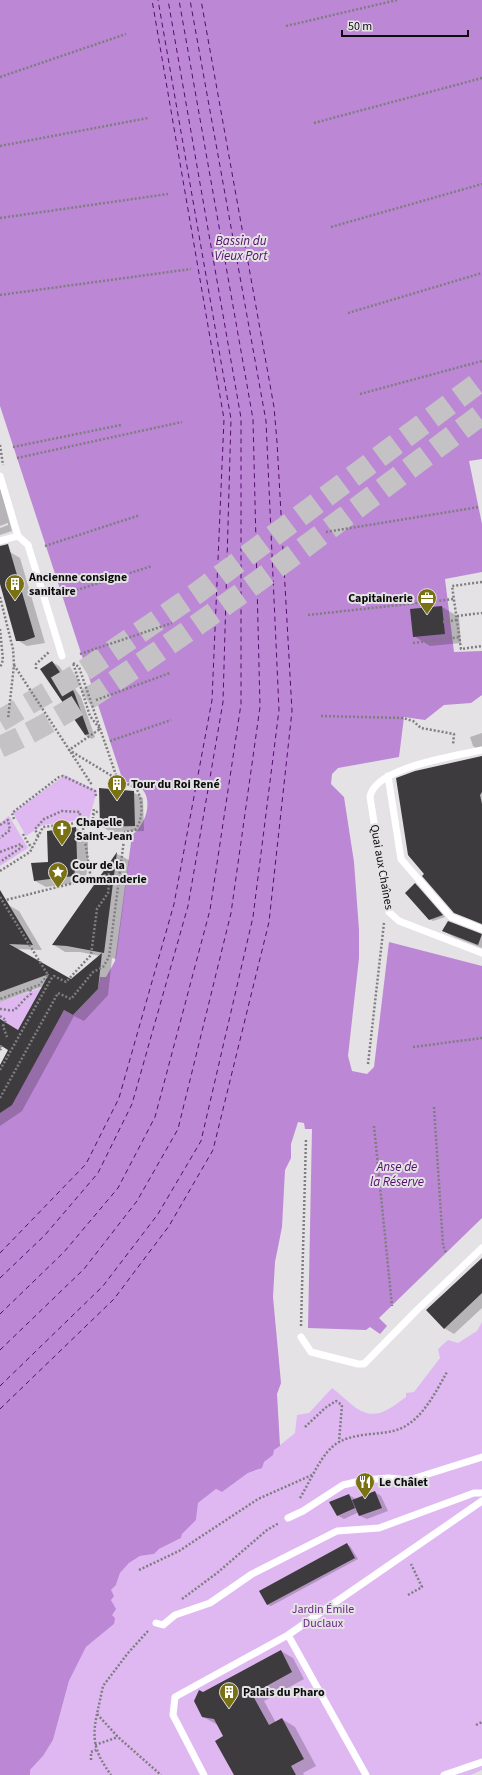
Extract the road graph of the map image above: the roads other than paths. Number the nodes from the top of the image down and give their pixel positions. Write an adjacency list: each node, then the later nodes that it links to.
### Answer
1 (0, 476): 2 (lane)
2 (18, 536): 3 (lane); 4 (lane)
3 (0, 541)
4 (62, 656)
5 (482, 750): 6 (lane, Quai aux Chaînes)
6 (388, 776): 7 (lane); 8 (lane, Quai aux Chaînes)
7 (482, 929)
8 (482, 953)
9 (482, 1248): 10 (lane)
10 (301, 1337)
11 (482, 1457): 14 (lane)
12 (482, 1493): 15 (lane)
13 (482, 1501): 16 (lane)
14 (288, 1518)
15 (156, 1623)
16 (288, 1635): 18 (lane); 19 (lane)
17 (482, 1762): 20 (lane)
18 (204, 1775)
19 (366, 1775)
20 (444, 1775)

